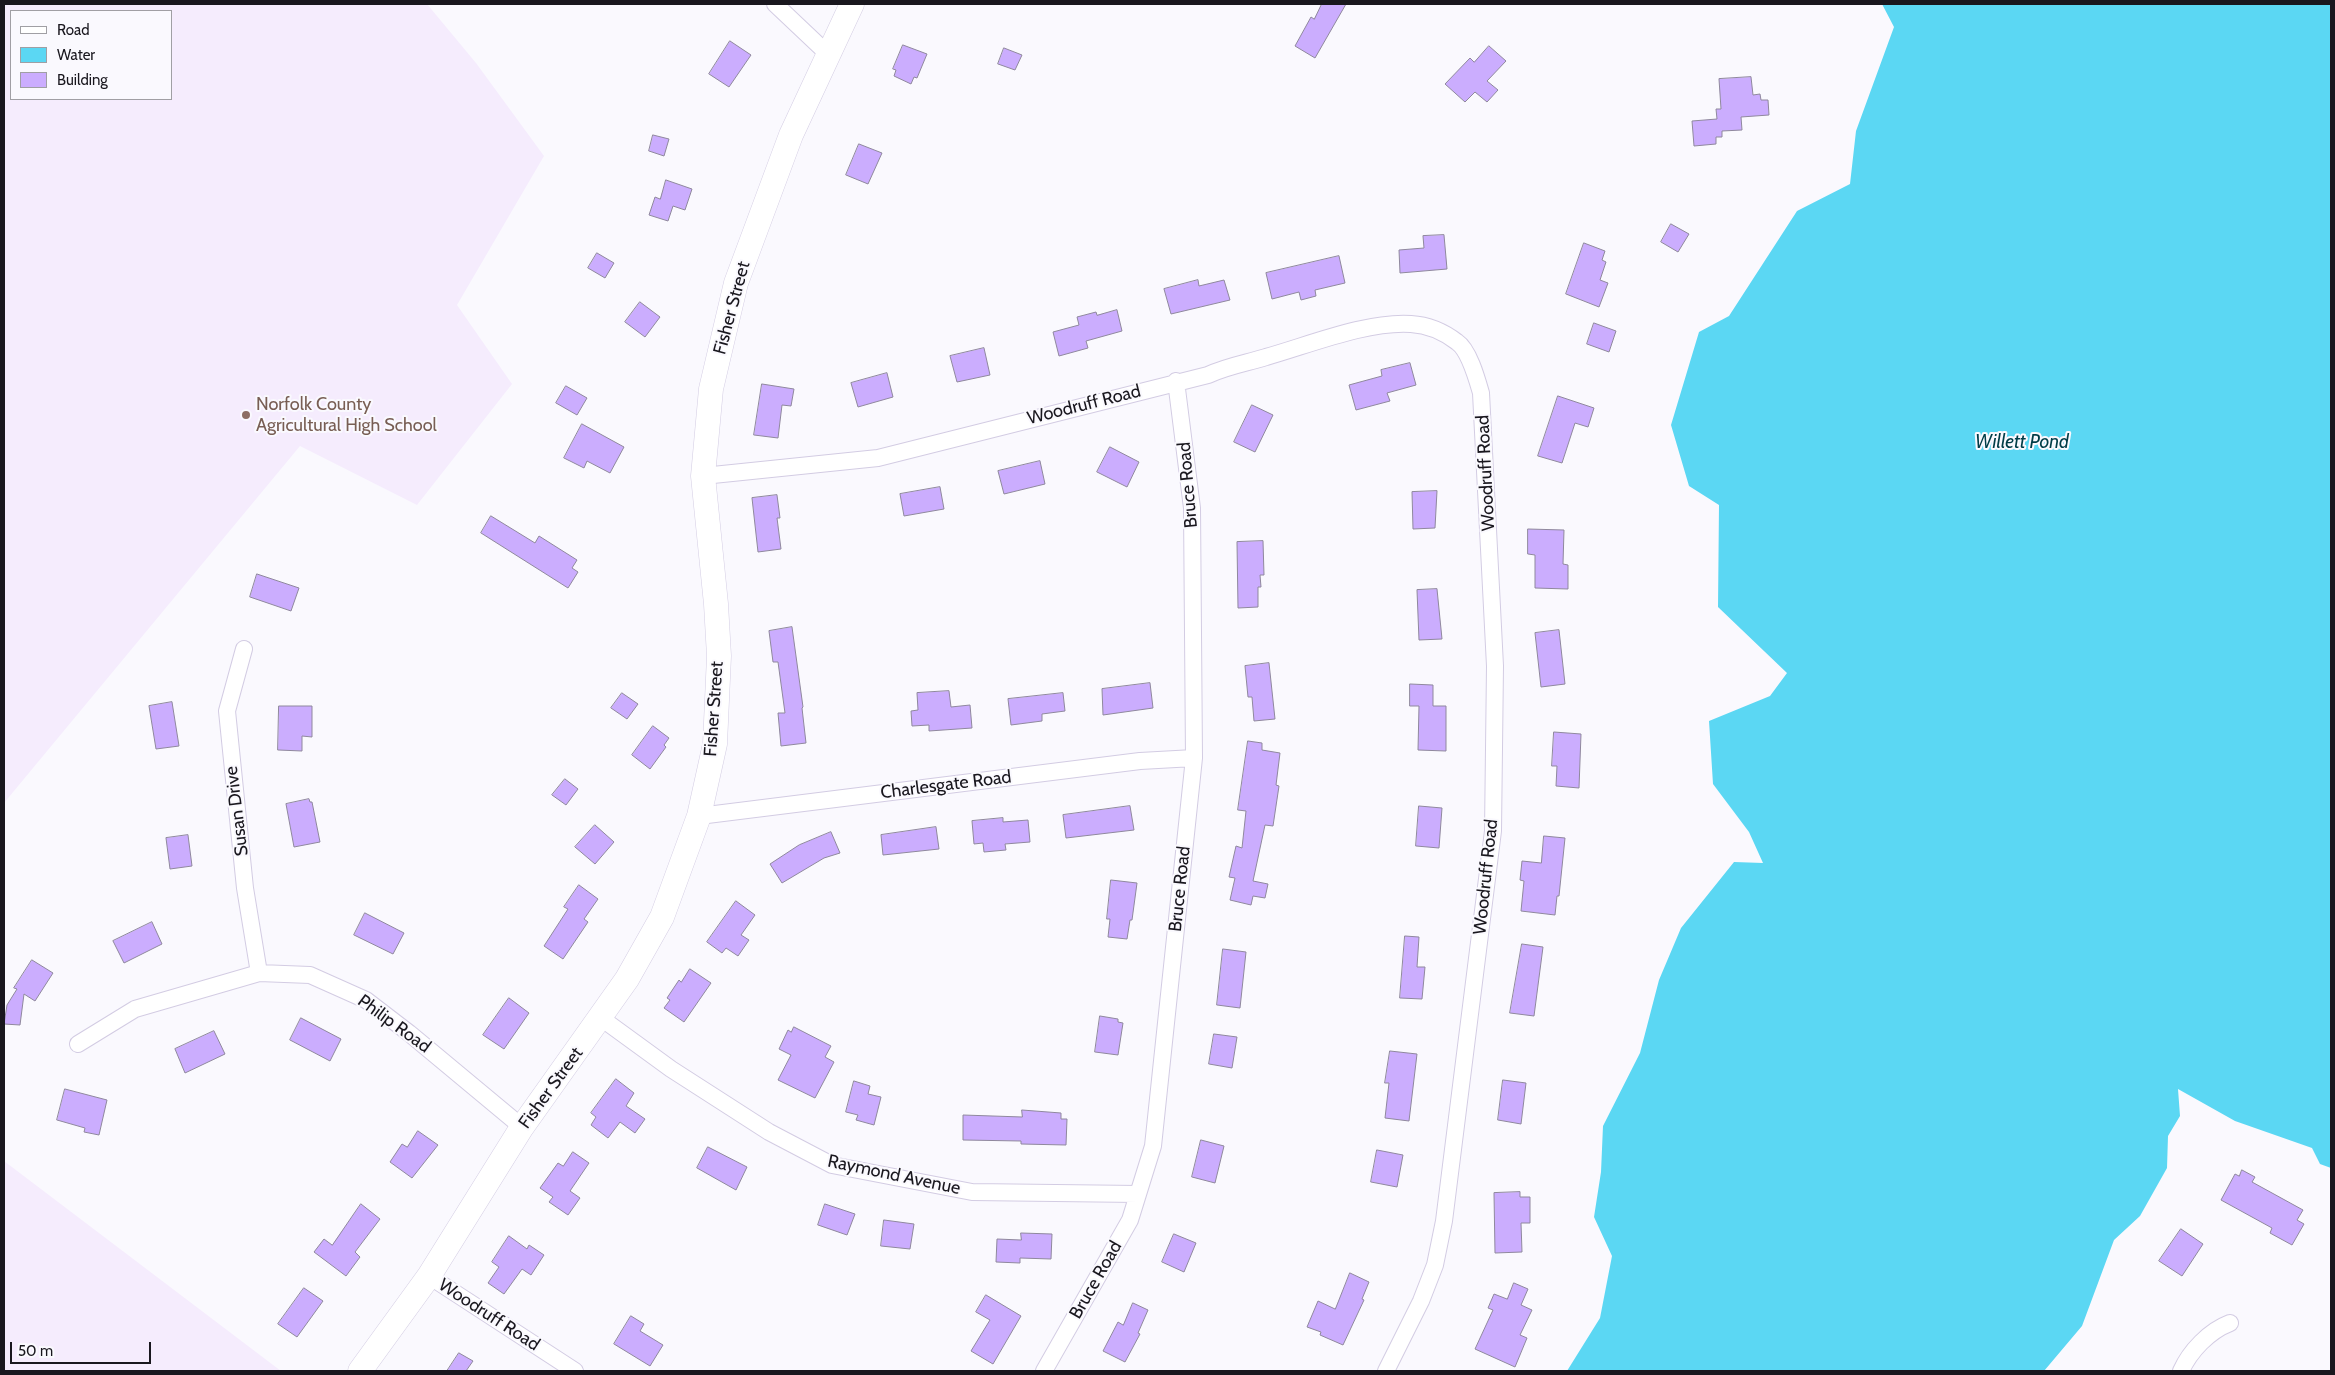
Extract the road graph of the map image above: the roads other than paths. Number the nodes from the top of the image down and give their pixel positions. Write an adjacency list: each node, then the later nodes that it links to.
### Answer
1 (775, 4): 3 (street)
2 (852, 4): 3 (main road, Fisher Street)
3 (830, 56): 5 (main road, Fisher Street)
4 (1176, 381): 5 (street, Woodruff Road); 7 (street, Bruce Road); 19 (street, Woodruff Road)
5 (703, 476): 8 (main road, Fisher Street)
6 (244, 649): 9 (street, Susan Drive)
7 (1194, 758): 8 (street, Charlesgate Road); 13 (street, Bruce Road)
8 (699, 816): 10 (main road, Fisher Street)
9 (259, 973): 11 (street, Philip Road); 12 (street, Philip Road)
10 (601, 1018): 12 (main road, Fisher Street); 13 (street, Raymond Avenue)
11 (78, 1044)
12 (522, 1127): 14 (main road, Fisher Street)
13 (1138, 1194): 18 (street, Bruce Road)
14 (429, 1276): 16 (main road, Fisher Street); 17 (street, Woodruff Road)
15 (2230, 1323): 20 (street)
16 (360, 1371)
17 (575, 1371)
18 (1044, 1371)
19 (1386, 1371)
20 (2181, 1371)

